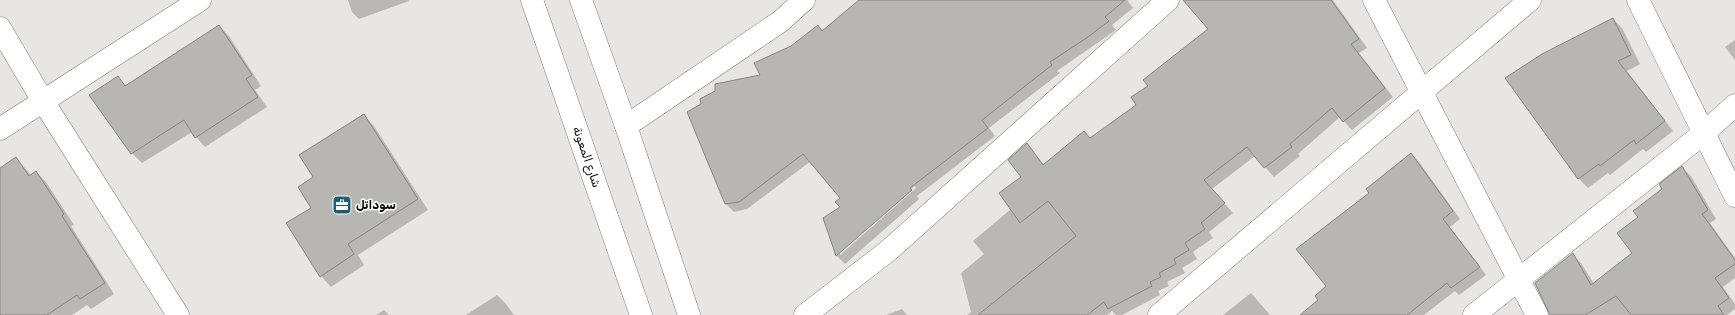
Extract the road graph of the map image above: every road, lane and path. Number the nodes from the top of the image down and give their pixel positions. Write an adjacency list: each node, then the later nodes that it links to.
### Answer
1 (200, 0): 11 (main road)
2 (532, 0): 19 (main road, شارع المعونة)
3 (581, 0): 13 (main road)
4 (804, 0): 13 (main road)
5 (1168, 0): 21 (main road)
6 (1374, 0): 10 (main road)
7 (1530, 0): 10 (main road)
8 (1638, 0): 15 (main road)
9 (0, 28): 11 (main road)
10 (1421, 92): 17 (main road); 22 (main road)
11 (43, 101): 14 (main road); 18 (main road)
12 (1735, 106): 15 (main road)
13 (626, 126): 20 (main road)
14 (0, 129)
15 (1704, 133): 16 (main road); 17 (main road)
16 (1735, 196)
17 (1519, 280): 23 (main road); 24 (main road)
18 (170, 312)
19 (641, 315)
20 (689, 315)
21 (805, 315)
22 (1159, 315)
23 (1474, 315)
24 (1538, 315)

